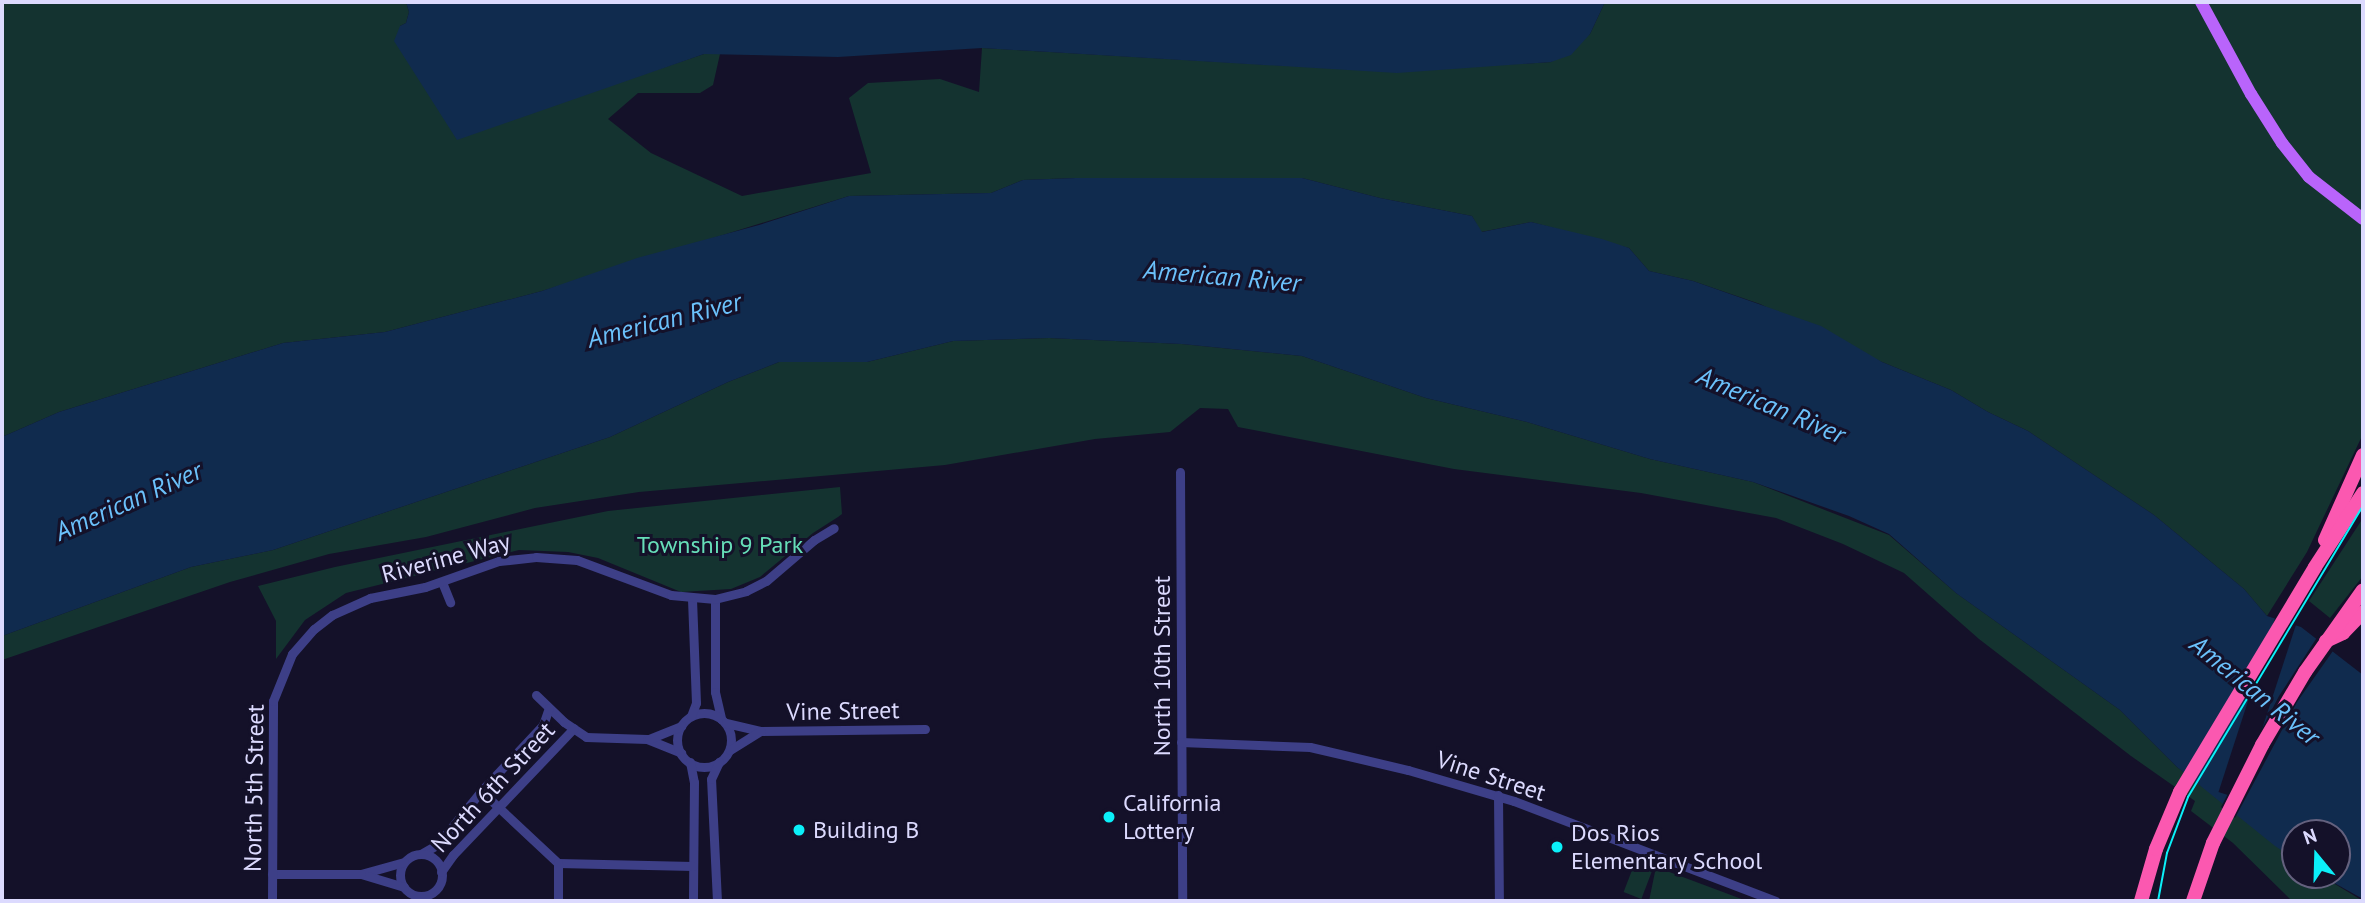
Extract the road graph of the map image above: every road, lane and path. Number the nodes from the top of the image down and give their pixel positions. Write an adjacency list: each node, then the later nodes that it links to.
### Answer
1 (2202, 2): 2 (main road)
2 (2363, 219)
3 (2363, 455): 7 (highway)
4 (1180, 472): 24 (street, North 10th Street)
5 (2363, 493): 7 (highway)
6 (834, 528): 11 (street, Riverine Way)
7 (2315, 567): 48 (highway)
8 (442, 582): 10 (street, Riverine Way); 12 (street); 14 (street, Riverine Way)
9 (2363, 590): 13 (highway)
10 (692, 598): 11 (street, Riverine Way); 17 (street)
11 (715, 599): 18 (street)
12 (450, 602)
13 (2356, 613): 49 (highway)
14 (281, 676): 37 (street, North 5th Street)
15 (536, 695): 16 (street)
16 (550, 708): 20 (street); 29 (street, North 6th Street)
17 (691, 716): 18 (street); 19 (street)
18 (724, 721): 22 (street, Vine Street); 25 (street)
19 (682, 725): 23 (street); 26 (street)
20 (574, 728): 23 (street); 31 (street, North 6th Street)
21 (925, 729): 22 (street, Vine Street)
22 (761, 731): 25 (street, Vine Street)
23 (647, 740): 26 (street)
24 (1181, 742): 30 (street, Vine Street); 45 (street, North 10th Street)
25 (729, 751): 28 (street)
26 (681, 752): 27 (street)
27 (690, 762): 28 (street); 35 (street)
28 (719, 762): 44 (street)
29 (481, 791): 31 (street); 32 (street, North 6th Street)
30 (1498, 795): 46 (street); 47 (street, Vine Street)
31 (500, 809): 34 (street); 36 (street, North 6th Street)
32 (421, 854): 33 (street); 36 (street)
33 (404, 862): 38 (street); 39 (street)
34 (558, 863): 35 (street); 42 (street)
35 (694, 866): 43 (street)
36 (441, 872): 40 (street)
37 (272, 874): 38 (street); 41 (street, North 5th Street)
38 (361, 874): 39 (street)
39 (404, 887): 40 (street)
40 (421, 898)
41 (272, 901)
42 (558, 901)
43 (693, 901)
44 (717, 901)
45 (1182, 901)
46 (1499, 901)
47 (1776, 901)
48 (2141, 901)
49 (2193, 901)

